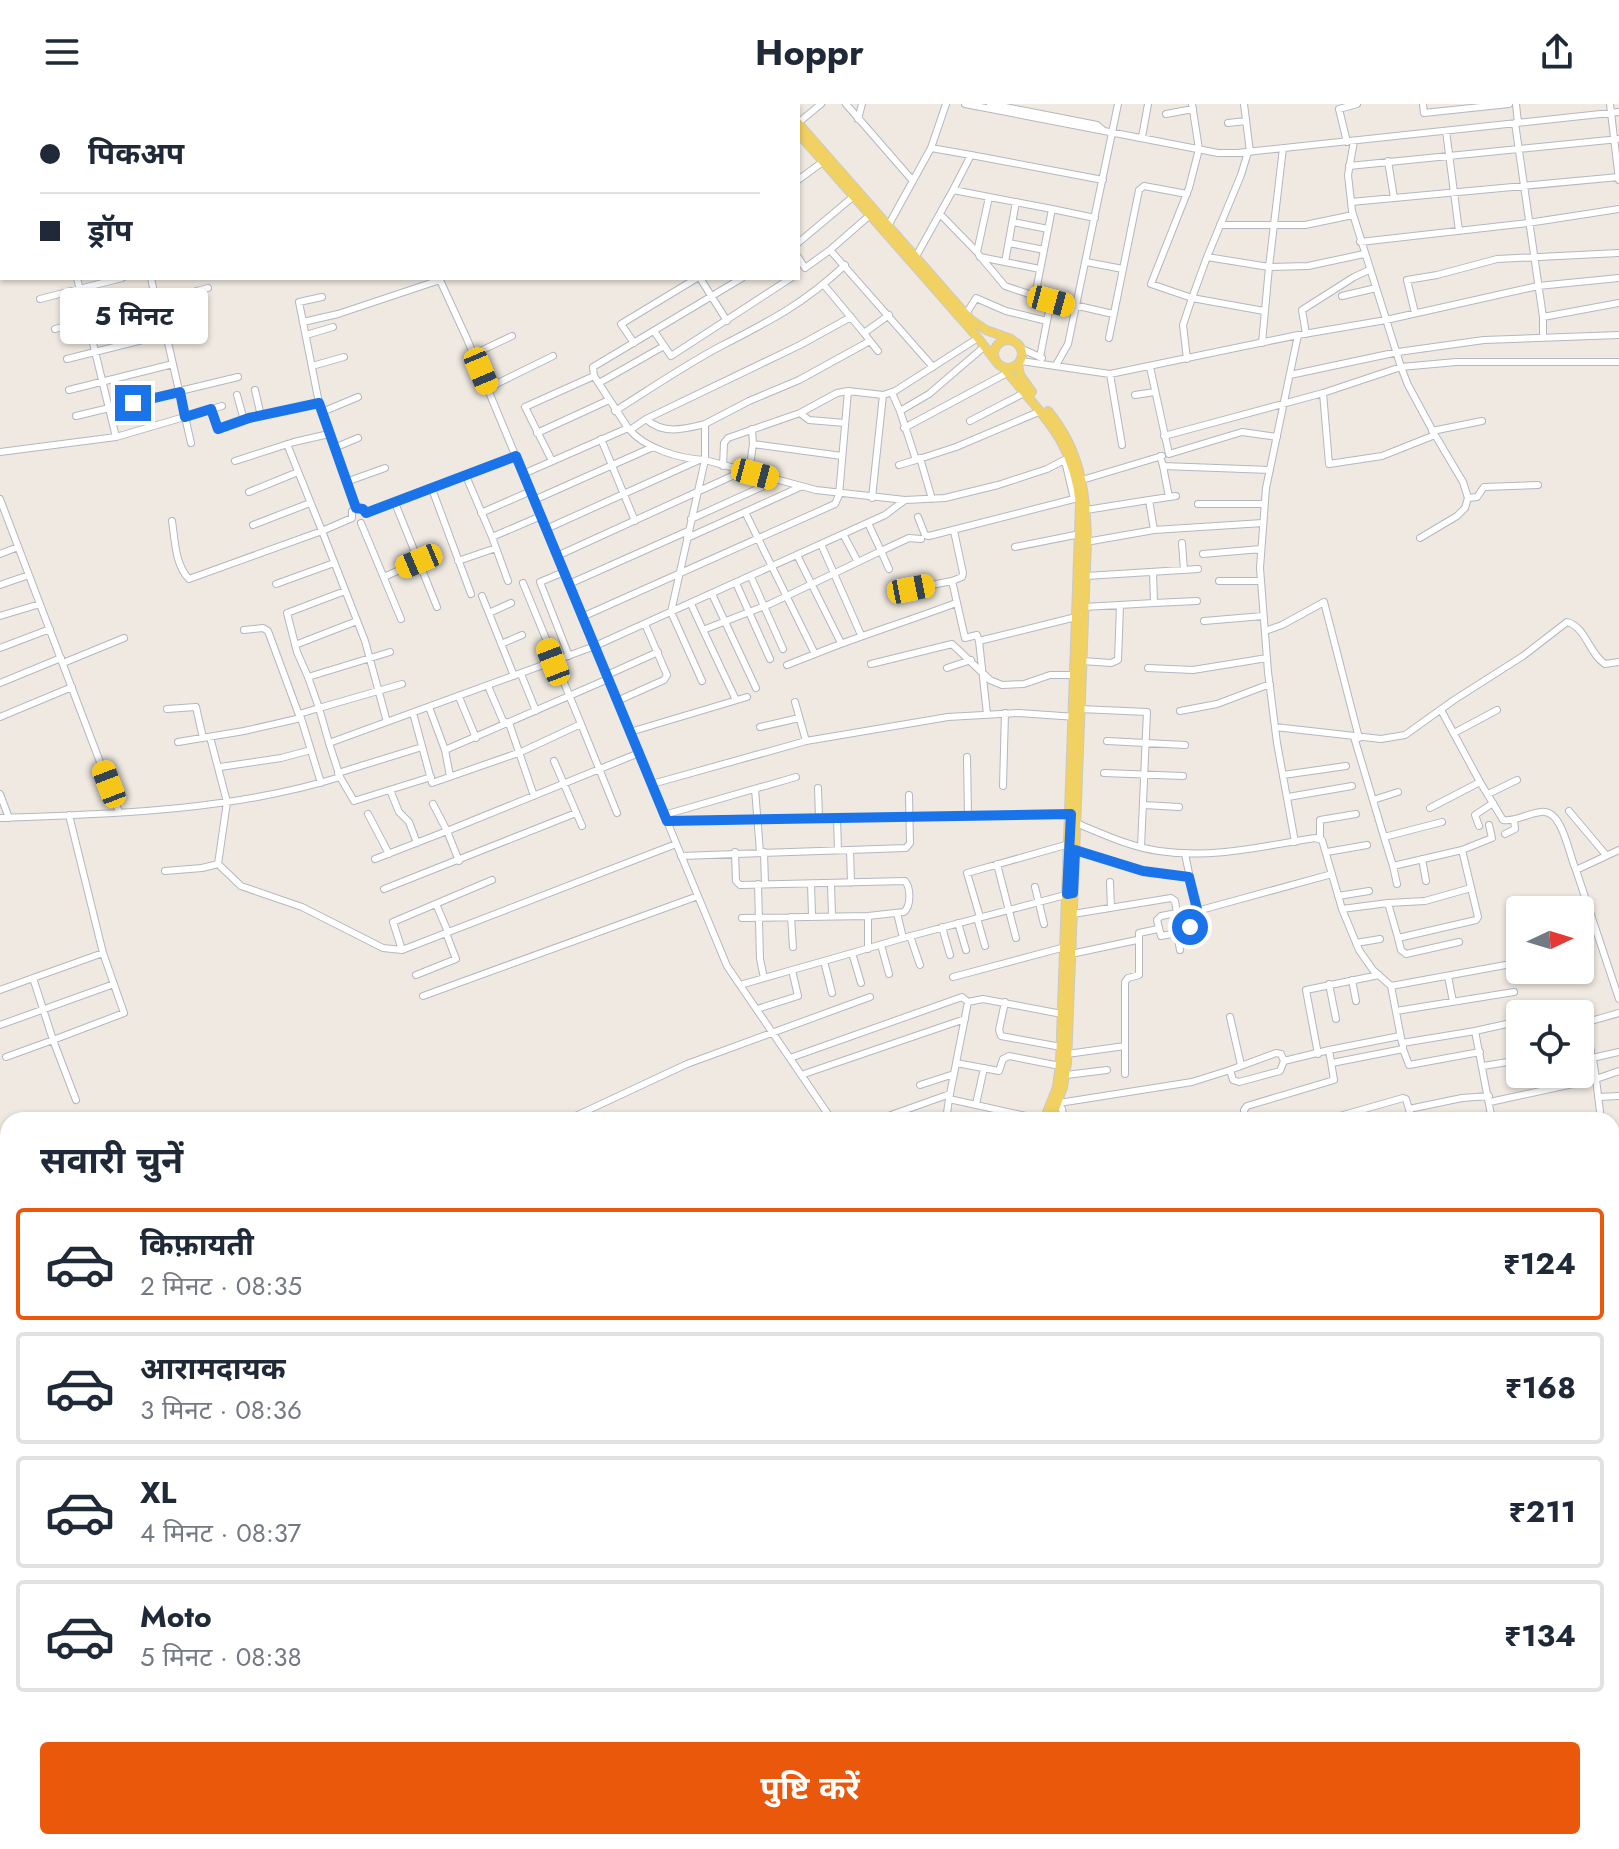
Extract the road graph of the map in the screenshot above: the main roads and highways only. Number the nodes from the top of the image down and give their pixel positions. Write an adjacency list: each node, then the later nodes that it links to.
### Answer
1 (800, 126): 3 (main road)
2 (800, 139): 3 (main road)
3 (826, 159): 4 (main road); 4 (main road)
4 (914, 260): 5 (main road); 7 (main road)
5 (1011, 339): 6 (main road); 7 (main road)
6 (1020, 363): 7 (main road); 8 (main road)
7 (1003, 368): 8 (main road)
8 (1070, 458): 9 (main road); 9 (main road)
9 (1079, 498): 10 (main road); 10 (main road)
10 (1082, 539): 11 (main road); 11 (main road)
11 (1082, 612): 12 (main road); 12 (main road)
12 (1078, 715): 13 (main road); 13 (main road)
13 (1072, 847): 14 (main road)
14 (1070, 894): 15 (main road); 15 (main road)
15 (1068, 950): 16 (main road); 16 (main road)
16 (1064, 1050): 17 (main road); 17 (main road)
17 (1056, 1102): 18 (main road); 19 (main road)
18 (1049, 1112)
19 (1053, 1112)

